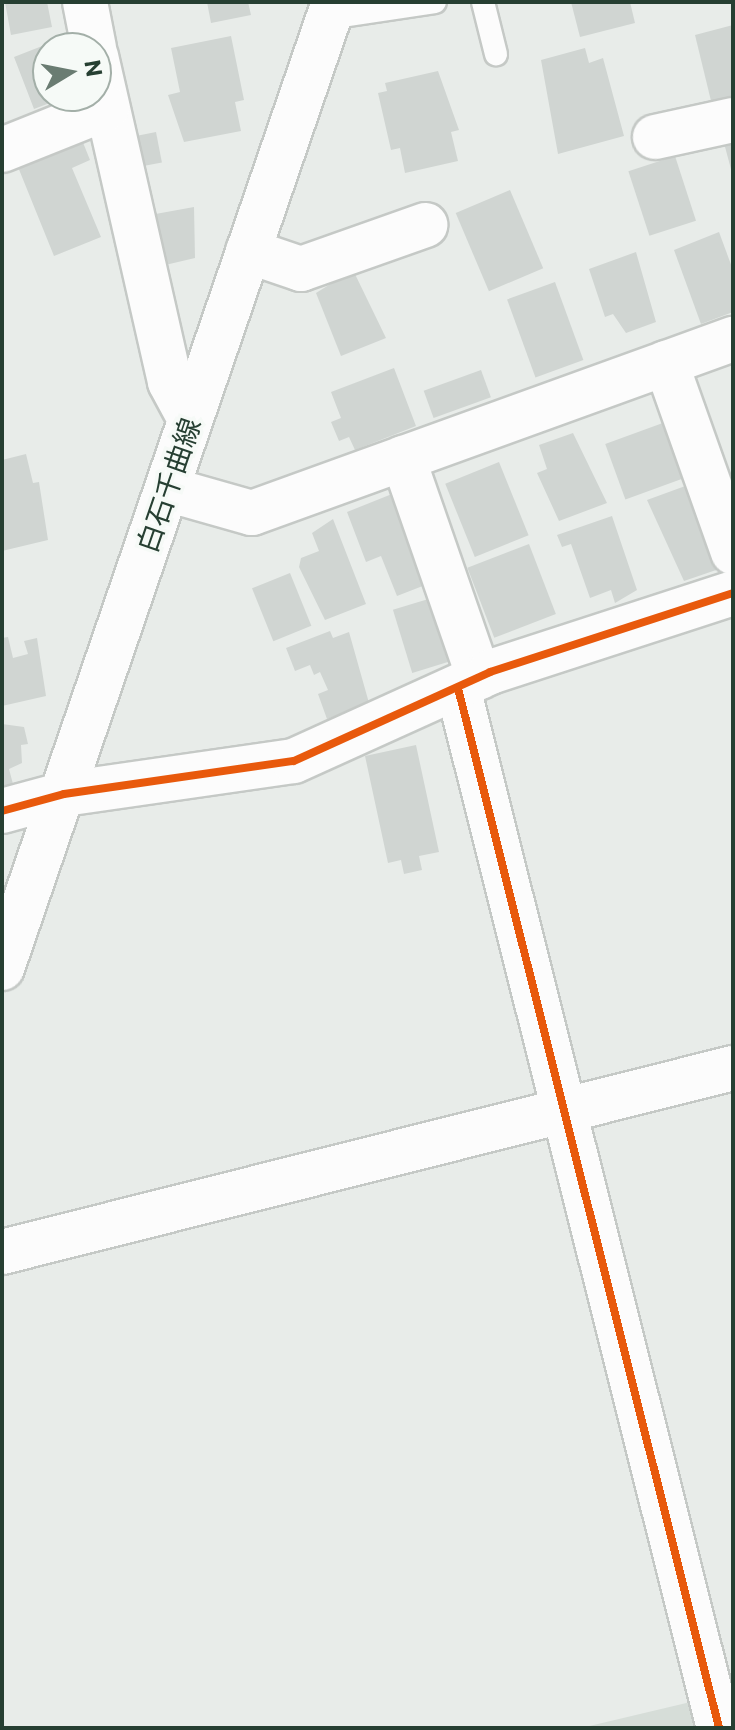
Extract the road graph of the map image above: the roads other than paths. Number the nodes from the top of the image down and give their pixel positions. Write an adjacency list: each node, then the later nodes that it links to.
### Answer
1 (85, 2): 5 (street)
2 (435, 2): 4 (lane)
3 (483, 2): 6 (lane)
4 (331, 10): 13 (street, 白石千曲線)
5 (91, 32)
6 (496, 54)
7 (97, 112): 11 (street)
8 (108, 112): 16 (street)
9 (733, 120): 10 (street)
10 (655, 137)
11 (2, 150)
12 (425, 225): 13 (street)
13 (248, 251): 16 (street, 白石千曲線)
14 (733, 339): 15 (street)
15 (666, 363): 17 (street); 19 (street)
16 (190, 419): 18 (street, 白石千曲線)
17 (403, 458): 18 (street); 21 (street)
18 (167, 489): 22 (street, 白石千曲線)
19 (733, 552)
20 (733, 593): 21 (street)
21 (468, 683): 22 (street); 26 (street)
22 (64, 794): 23 (street); 24 (street, 白石千曲線)
23 (2, 811)
24 (2, 968)
25 (733, 1068): 26 (street)
26 (565, 1111): 27 (street); 28 (street)
27 (2, 1252)
28 (719, 1728)

